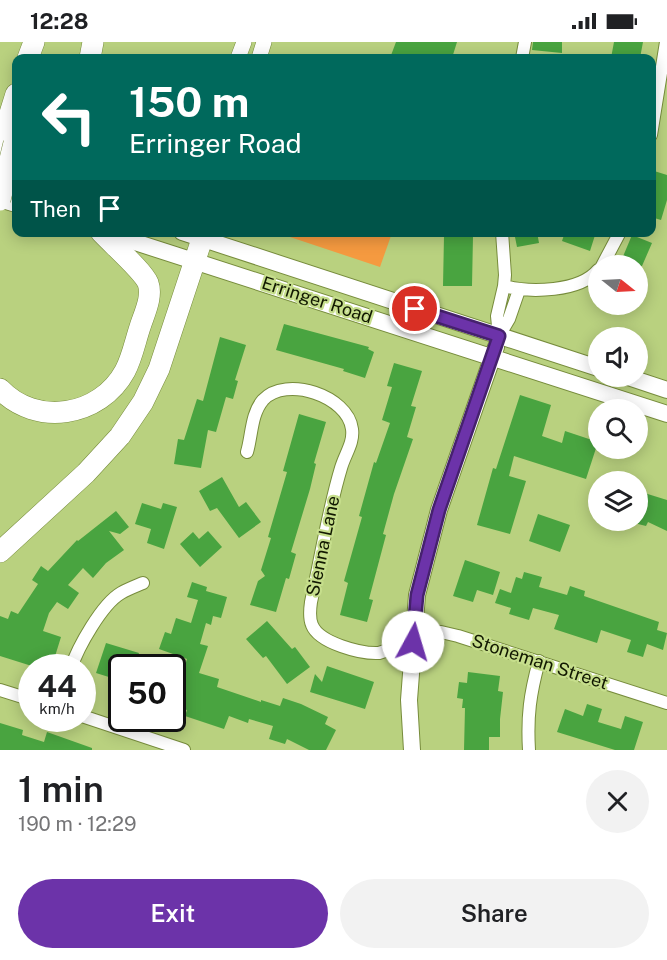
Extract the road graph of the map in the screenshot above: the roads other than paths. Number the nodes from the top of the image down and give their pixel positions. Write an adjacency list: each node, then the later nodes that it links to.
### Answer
1 (666, 42): 2 (street)
2 (656, 104)
3 (12, 117): 4 (highway)
4 (8, 140): 5 (highway, bridge)
5 (0, 200)
6 (108, 237): 23 (highway)
7 (118, 237): 13 (main road, Erringer Road)
8 (189, 237): 13 (street)
9 (192, 237): 15 (highway)
10 (201, 237): 19 (main road, Erringer Road)
11 (501, 237): 17 (street)
12 (617, 237): 14 (street)
13 (173, 255): 15 (main road, Erringer Road)
14 (608, 255)
15 (195, 262): 20 (main road, Erringer Road); 27 (highway)
16 (588, 277): 18 (street)
17 (504, 286): 18 (street); 19 (street)
18 (519, 290): 19 (street)
19 (499, 336): 20 (main road); 21 (main road, Erringer Road)
20 (492, 356): 25 (main road, Erringer Road); 29 (main road)
21 (588, 365)
22 (648, 384): 24 (main road)
23 (0, 389)
24 (667, 390)
25 (667, 414)
26 (247, 452): 29 (street, Sienna Lane)
27 (0, 552)
28 (143, 583): 30 (street)
29 (413, 642): 31 (street, Stoneman Street); 37 (main road)
30 (75, 654)
31 (539, 661): 34 (street, Stoneman Street); 38 (street)
32 (0, 690): 33 (street)
33 (18, 696)
34 (667, 703)
35 (96, 721): 36 (street)
36 (184, 750)
37 (412, 750)
38 (530, 750)

